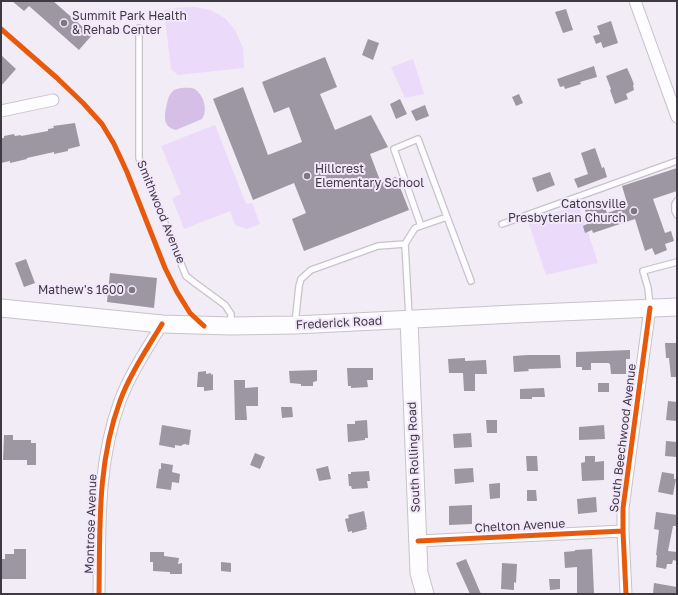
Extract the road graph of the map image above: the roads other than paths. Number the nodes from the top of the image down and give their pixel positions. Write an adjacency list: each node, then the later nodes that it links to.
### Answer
1 (635, 1): 5 (street)
2 (139, 28): 21 (lane, Smithwood Avenue)
3 (53, 100): 4 (street)
4 (1, 110)
5 (677, 117)
6 (677, 161): 10 (lane)
7 (677, 201): 8 (lane)
8 (677, 215)
9 (447, 217): 11 (lane); 11 (lane); 14 (lane)
10 (502, 224)
11 (421, 226): 12 (lane)
12 (405, 244): 18 (lane); 20 (lane)
13 (677, 262): 17 (lane)
14 (471, 281)
15 (677, 307): 17 (main road, Frederick Road)
16 (1, 308): 19 (main road, Frederick Road)
17 (650, 308): 18 (main road, Frederick Road); 22 (street, South Beechwood Avenue)
18 (409, 319): 20 (main road, Frederick Road); 23 (main road, South Rolling Road)
19 (162, 324): 21 (main road, Frederick Road); 24 (street, Montrose Avenue)
20 (295, 325): 21 (main road, Frederick Road)
21 (231, 326)
22 (623, 531): 23 (street, Chelton Avenue); 26 (street, South Beechwood Avenue)
23 (418, 541): 25 (main road, South Rolling Road)
24 (99, 594)
25 (424, 594)
26 (626, 594)

